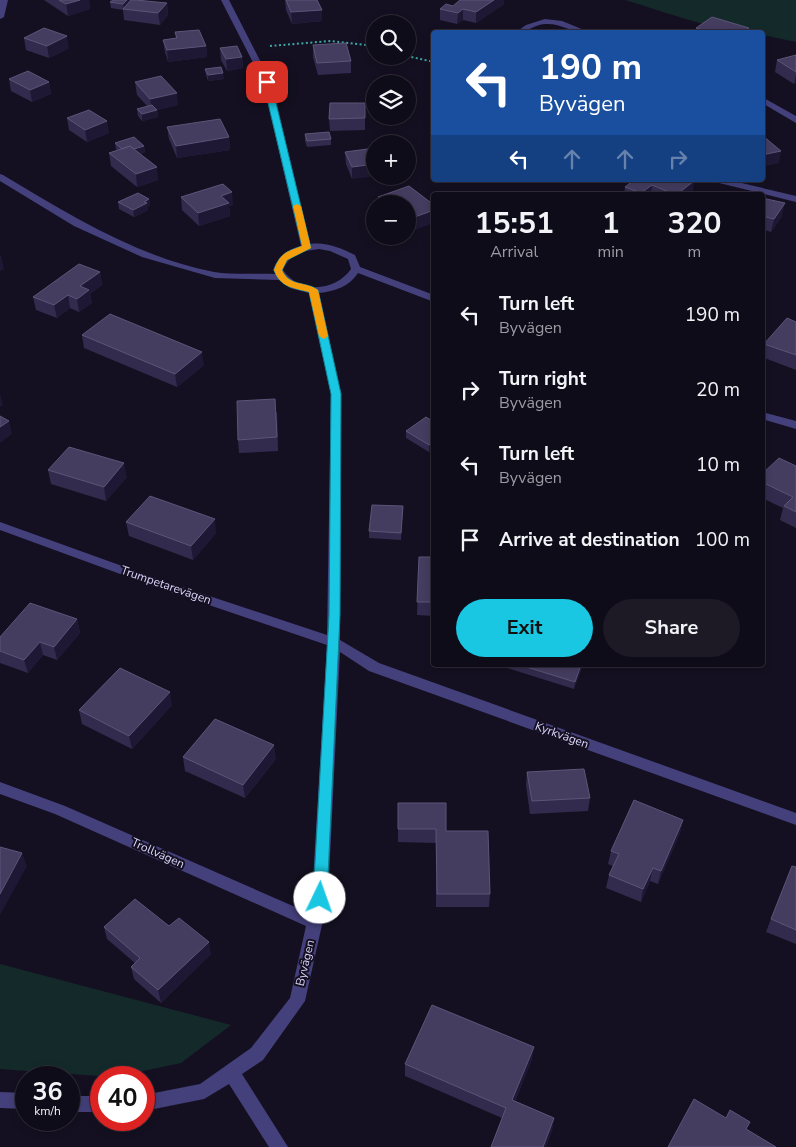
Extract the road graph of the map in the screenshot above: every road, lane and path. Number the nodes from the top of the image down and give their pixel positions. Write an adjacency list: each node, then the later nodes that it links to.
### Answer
1 (4, 0): 3 (street)
2 (224, 0): 15 (street)
3 (0, 17)
4 (523, 30): 5 (street)
5 (579, 30)
6 (366, 45): 7 (path)
7 (264, 47)
8 (416, 58): 9 (path)
9 (431, 61)
10 (765, 101): 11 (street)
11 (796, 120)
12 (0, 177): 17 (street)
13 (726, 182): 14 (street)
14 (796, 199)
15 (306, 248): 16 (street); 17 (street)
16 (356, 269): 18 (street); 19 (street)
17 (281, 277): 18 (street)
18 (314, 290): 23 (street, Byvägen)
19 (431, 298)
20 (765, 416): 21 (street)
21 (796, 425)
22 (0, 526): 23 (street, Trumpetarevägen)
23 (333, 642): 25 (street, Kyrkvägen); 26 (street, Byvägen)
24 (0, 788): 26 (street, Trollvägen)
25 (796, 818)
26 (314, 922): 27 (street, Byvägen)
27 (231, 1072): 30 (street, Byvägen); 31 (street)
28 (0, 1100): 29 (street)
29 (15, 1101)
30 (155, 1101)
31 (279, 1147)

